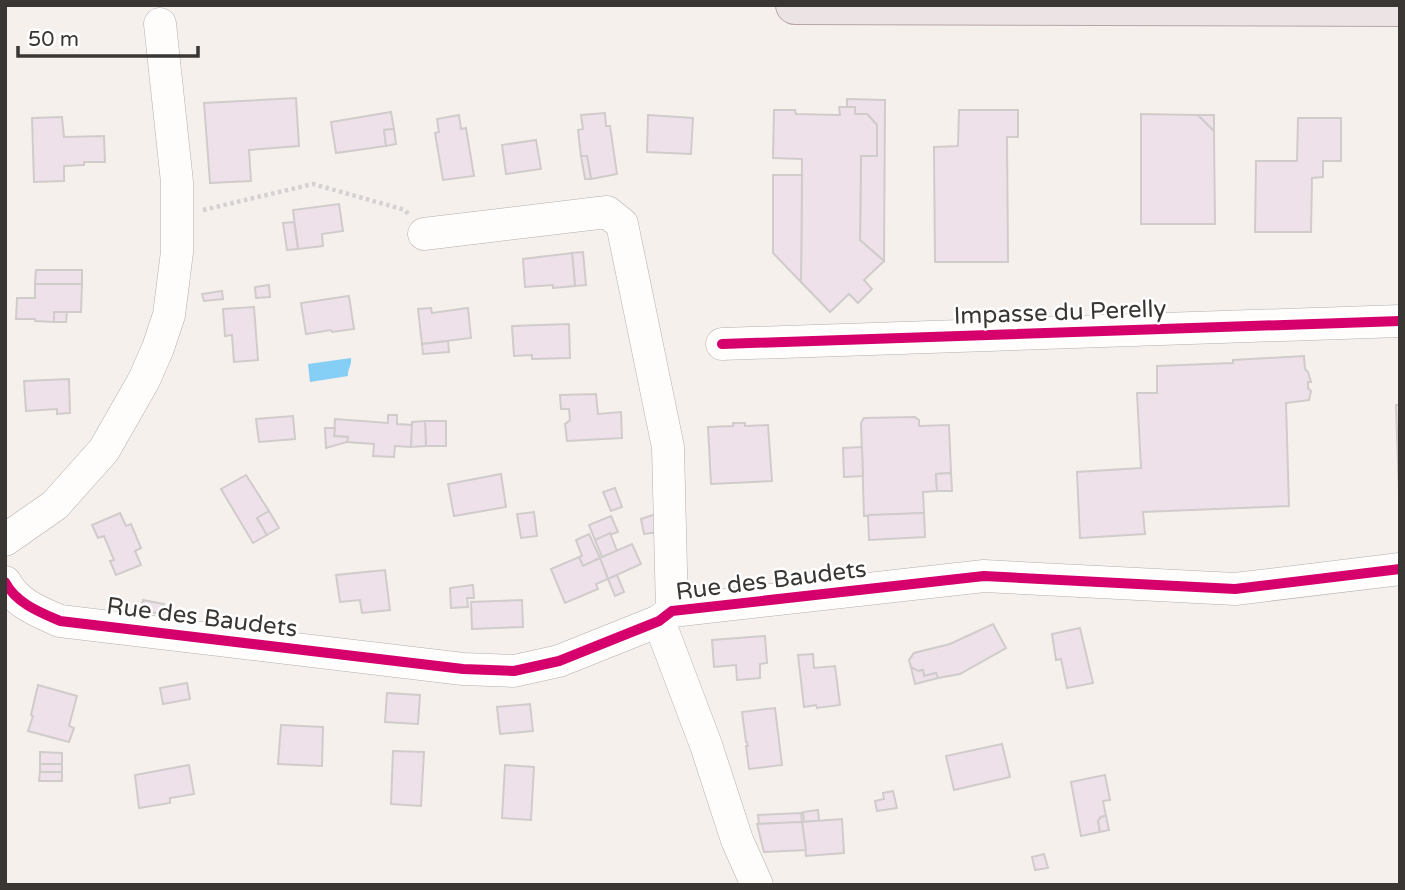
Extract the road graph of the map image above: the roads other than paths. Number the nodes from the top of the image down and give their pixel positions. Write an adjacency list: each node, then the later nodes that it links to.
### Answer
1 (795, 5): 2 (main road)
2 (1400, 7)
3 (160, 24): 7 (street)
4 (424, 234): 10 (street)
5 (1400, 321): 6 (street, Impasse du Perelly)
6 (722, 344)
7 (5, 540)
8 (1400, 569): 10 (street, Rue des Baudets)
9 (5, 582): 10 (street, Rue des Baudets)
10 (666, 616): 11 (street)
11 (757, 885)

